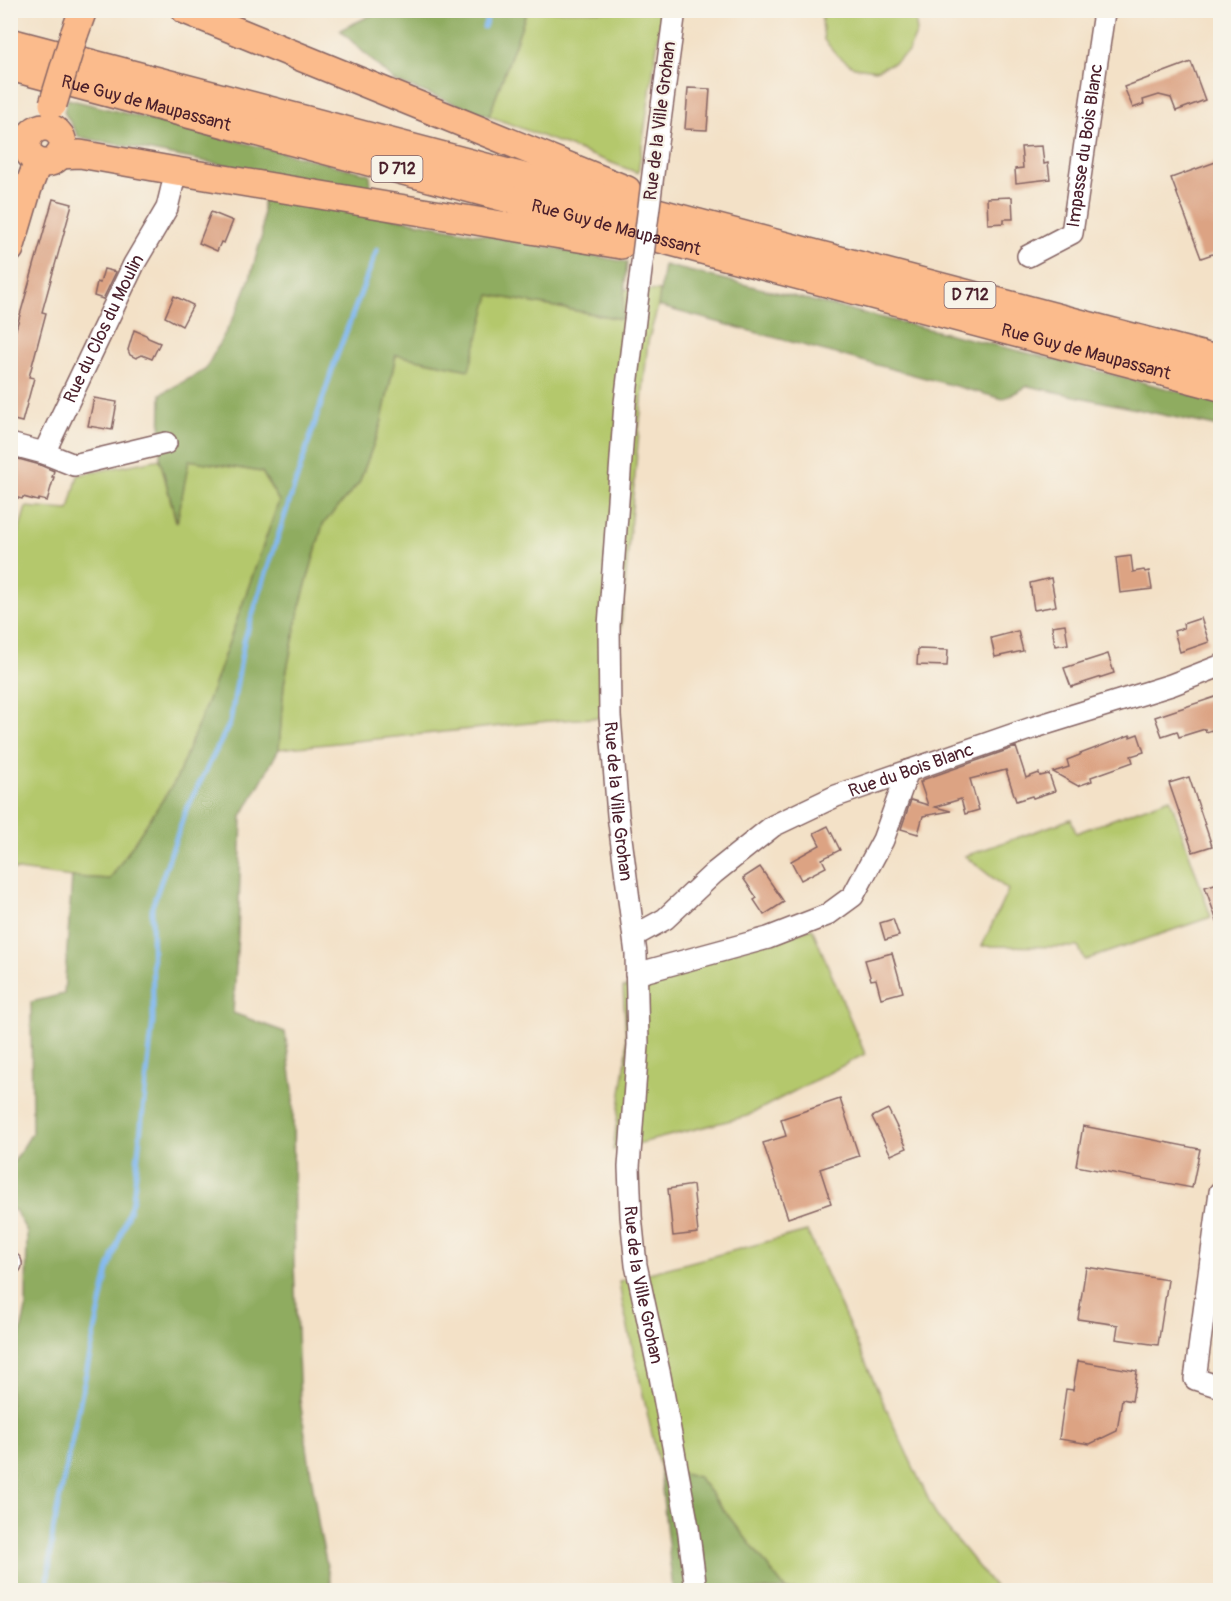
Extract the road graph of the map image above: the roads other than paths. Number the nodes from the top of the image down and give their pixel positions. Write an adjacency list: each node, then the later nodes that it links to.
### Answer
1 (185, 10): 9 (main road)
2 (675, 10): 20 (street, Rue de la Ville Grohan, bridge)
3 (1107, 10): 11 (street, Impasse du Bois Blanc)
4 (79, 23): 7 (main road, bridge)
5 (10, 42): 9 (main road, Rue Guy de Maupassant / D 712)
6 (10, 67): 12 (main road, Rue Guy de Maupassant / D 712)
7 (39, 136): 8 (main road); 10 (main road)
8 (176, 171): 12 (main road); 17 (street, Rue du Clos du Moulin)
9 (719, 229): 13 (main road, Rue Guy de Maupassant / D 712)
10 (10, 249)
11 (1028, 256)
12 (783, 271): 14 (main road, Rue Guy de Maupassant / D 712)
13 (1221, 360)
14 (1221, 387)
15 (166, 443): 17 (street)
16 (10, 444): 17 (street)
17 (45, 453)
18 (1221, 666): 19 (street, Rue du Bois Blanc)
19 (908, 771): 20 (street, Rue du Bois Blanc); 21 (street)
20 (634, 936): 21 (street, Rue de la Ville Grohan)
21 (636, 974): 24 (street, Rue de la Ville Grohan)
22 (1221, 1192): 23 (street)
23 (1221, 1387)
24 (696, 1590)

